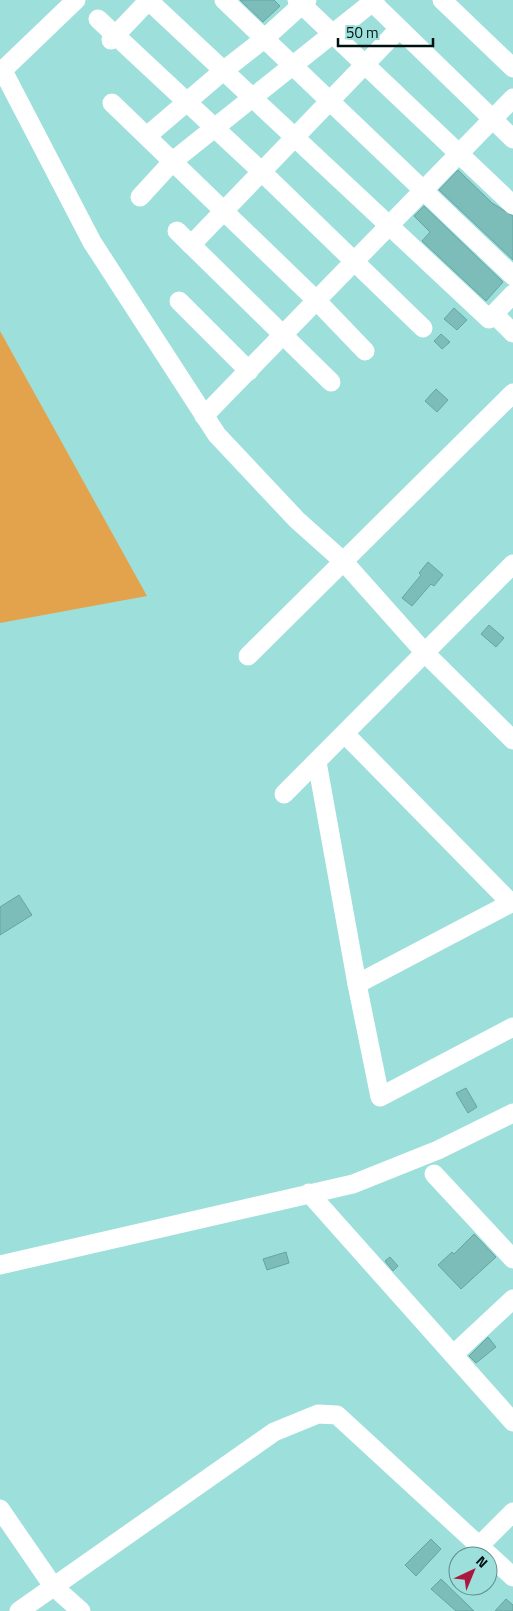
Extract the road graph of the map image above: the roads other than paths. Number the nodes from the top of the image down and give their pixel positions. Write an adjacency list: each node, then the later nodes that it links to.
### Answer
1 (76, 0): 16 (street)
2 (149, 0): 10 (street); 15 (street)
3 (224, 0): 11 (street)
4 (442, 0): 14 (street)
5 (302, 1): 9 (street); 11 (street)
6 (372, 1): 8 (street); 9 (street)
7 (98, 19): 10 (street)
8 (399, 29): 12 (street); 22 (street)
9 (333, 34): 12 (street); 13 (street)
10 (113, 37): 20 (street)
11 (264, 39): 13 (street); 15 (street)
12 (365, 64): 19 (street); 27 (street)
13 (292, 66): 17 (street); 19 (street)
14 (513, 68)
15 (223, 70): 17 (street); 20 (street)
16 (1, 72): 50 (street)
17 (252, 98): 23 (street); 25 (street)
18 (513, 98): 22 (street)
19 (330, 101): 25 (street); 30 (street)
20 (187, 102): 23 (street); 24 (street)
21 (112, 103): 24 (street)
22 (492, 119): 26 (street); 27 (street)
23 (215, 127): 28 (street); 29 (street)
24 (147, 136): 28 (street)
25 (294, 138): 29 (street); 34 (street)
26 (513, 139)
27 (459, 154): 30 (street); 32 (street)
28 (172, 161): 31 (street); 33 (street)
29 (262, 172): 33 (street); 37 (street)
30 (424, 190): 34 (street); 38 (street)
31 (140, 198)
32 (513, 205)
33 (224, 211): 36 (street); 41 (street)
34 (389, 227): 37 (street); 42 (street)
35 (177, 230): 36 (street)
36 (191, 244): 45 (street)
37 (355, 262): 41 (street); 43 (street)
38 (513, 276)
39 (513, 294): 42 (street)
40 (179, 301): 47 (street)
41 (316, 301): 45 (street); 46 (street)
42 (494, 314): 44 (street)
43 (423, 328)
44 (513, 333)
45 (284, 335): 47 (street); 48 (street)
46 (364, 351)
47 (249, 371): 50 (street)
48 (331, 382)
49 (513, 393): 51 (street)
50 (204, 416): 51 (street)
51 (344, 562): 53 (street); 54 (street)
52 (513, 564): 53 (street)
53 (426, 654): 55 (street); 56 (street)
54 (248, 656)
55 (345, 734): 57 (street); 59 (street)
56 (512, 737)
57 (317, 762): 58 (street); 60 (street)
58 (284, 794)
59 (512, 903): 60 (street)
60 (357, 984): 61 (street)
61 (513, 1027)
62 (513, 1113): 64 (street)
63 (434, 1174): 65 (street)
64 (309, 1194): 66 (street); 68 (street)
65 (513, 1259)
66 (0, 1265)
67 (513, 1300): 68 (street)
68 (454, 1354): 69 (street)
69 (513, 1422)
70 (0, 1509): 75 (street)
71 (513, 1512): 72 (street)
72 (480, 1546): 75 (street)
73 (498, 1563): 74 (street)
74 (513, 1577)
75 (53, 1586): 76 (street); 77 (street)
76 (19, 1611)
77 (81, 1611)

